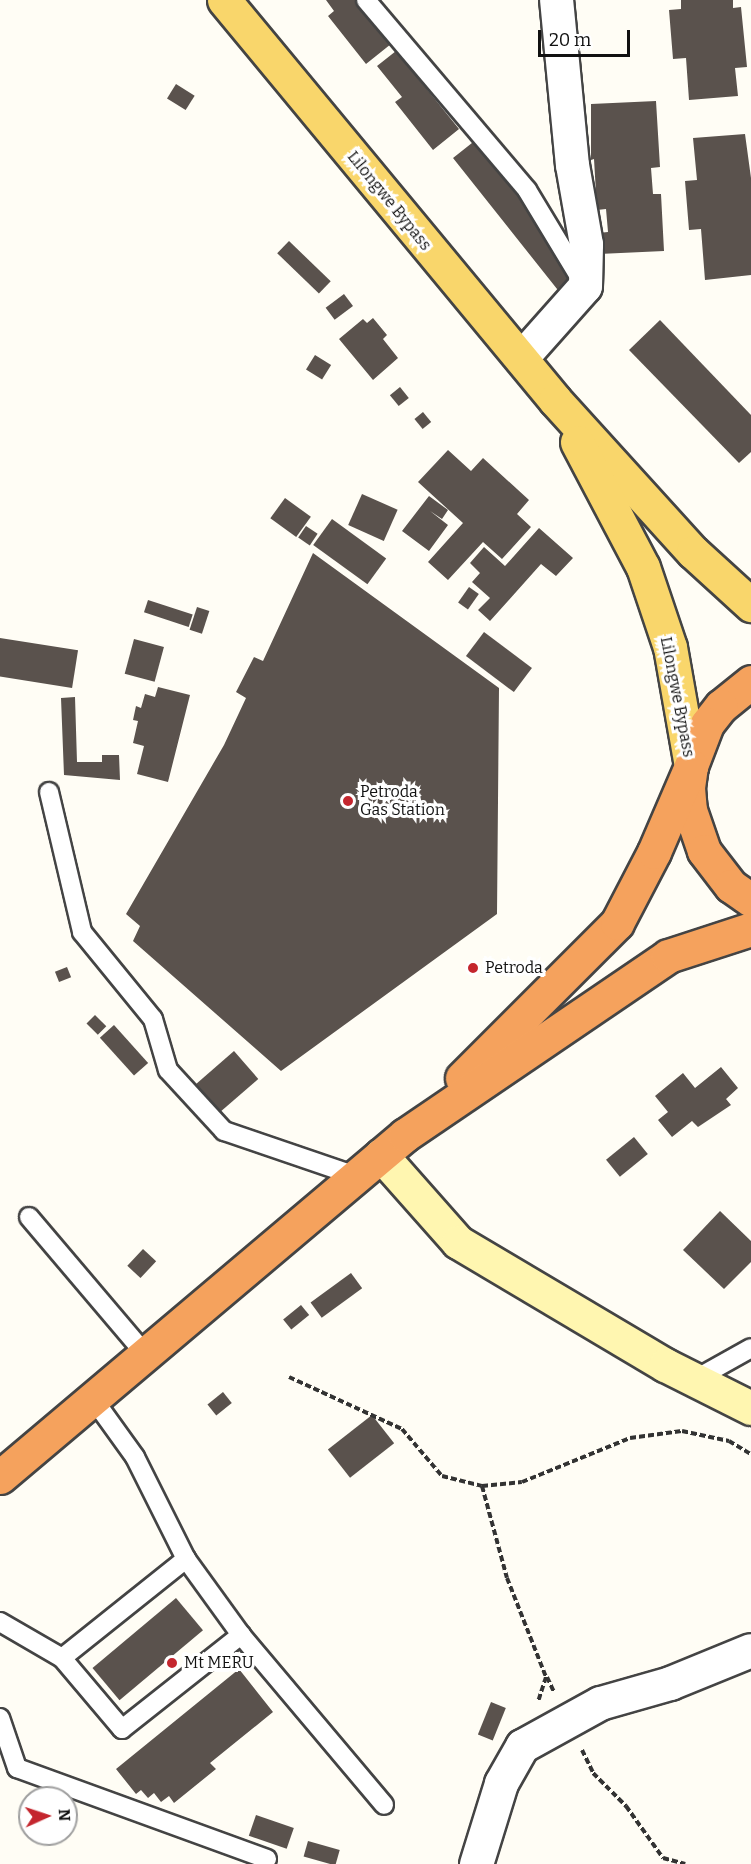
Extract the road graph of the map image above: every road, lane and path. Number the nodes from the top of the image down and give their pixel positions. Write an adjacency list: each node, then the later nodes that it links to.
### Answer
1 (224, 0): 5 (main road, Lilongwe Bypass)
2 (366, 0): 4 (lane)
3 (556, 0): 4 (street)
4 (585, 286): 5 (street)
5 (521, 358): 6 (main road, Lilongwe Bypass)
6 (555, 400): 7 (main road, Lilongwe Bypass); 9 (main road, Lilongwe Bypass)
7 (751, 605)
8 (751, 682): 9 (highway)
9 (691, 766): 11 (highway); 13 (highway)
10 (49, 792): 14 (lane)
11 (751, 900)
12 (751, 929): 13 (highway)
13 (393, 1145): 14 (highway); 19 (street)
14 (356, 1176): 17 (highway)
15 (29, 1217): 17 (lane)
16 (751, 1348): 19 (lane)
17 (145, 1354): 20 (highway)
18 (289, 1377): 24 (path)
19 (694, 1380): 21 (street)
20 (94, 1400): 23 (highway); 25 (lane)
21 (751, 1408)
22 (751, 1454): 24 (path)
23 (0, 1477)
24 (482, 1486): 30 (path)
25 (186, 1559): 27 (lane); 29 (lane)
26 (0, 1622): 29 (lane)
27 (241, 1635): 29 (lane); 34 (lane)
28 (751, 1650): 32 (street)
29 (62, 1658)
30 (546, 1677): 32 (path); 33 (path)
31 (0, 1718): 35 (lane)
32 (568, 1718): 33 (street); 37 (path)
33 (522, 1746): 36 (street)
34 (384, 1805)
35 (267, 1859)
36 (476, 1864)
37 (685, 1864)

